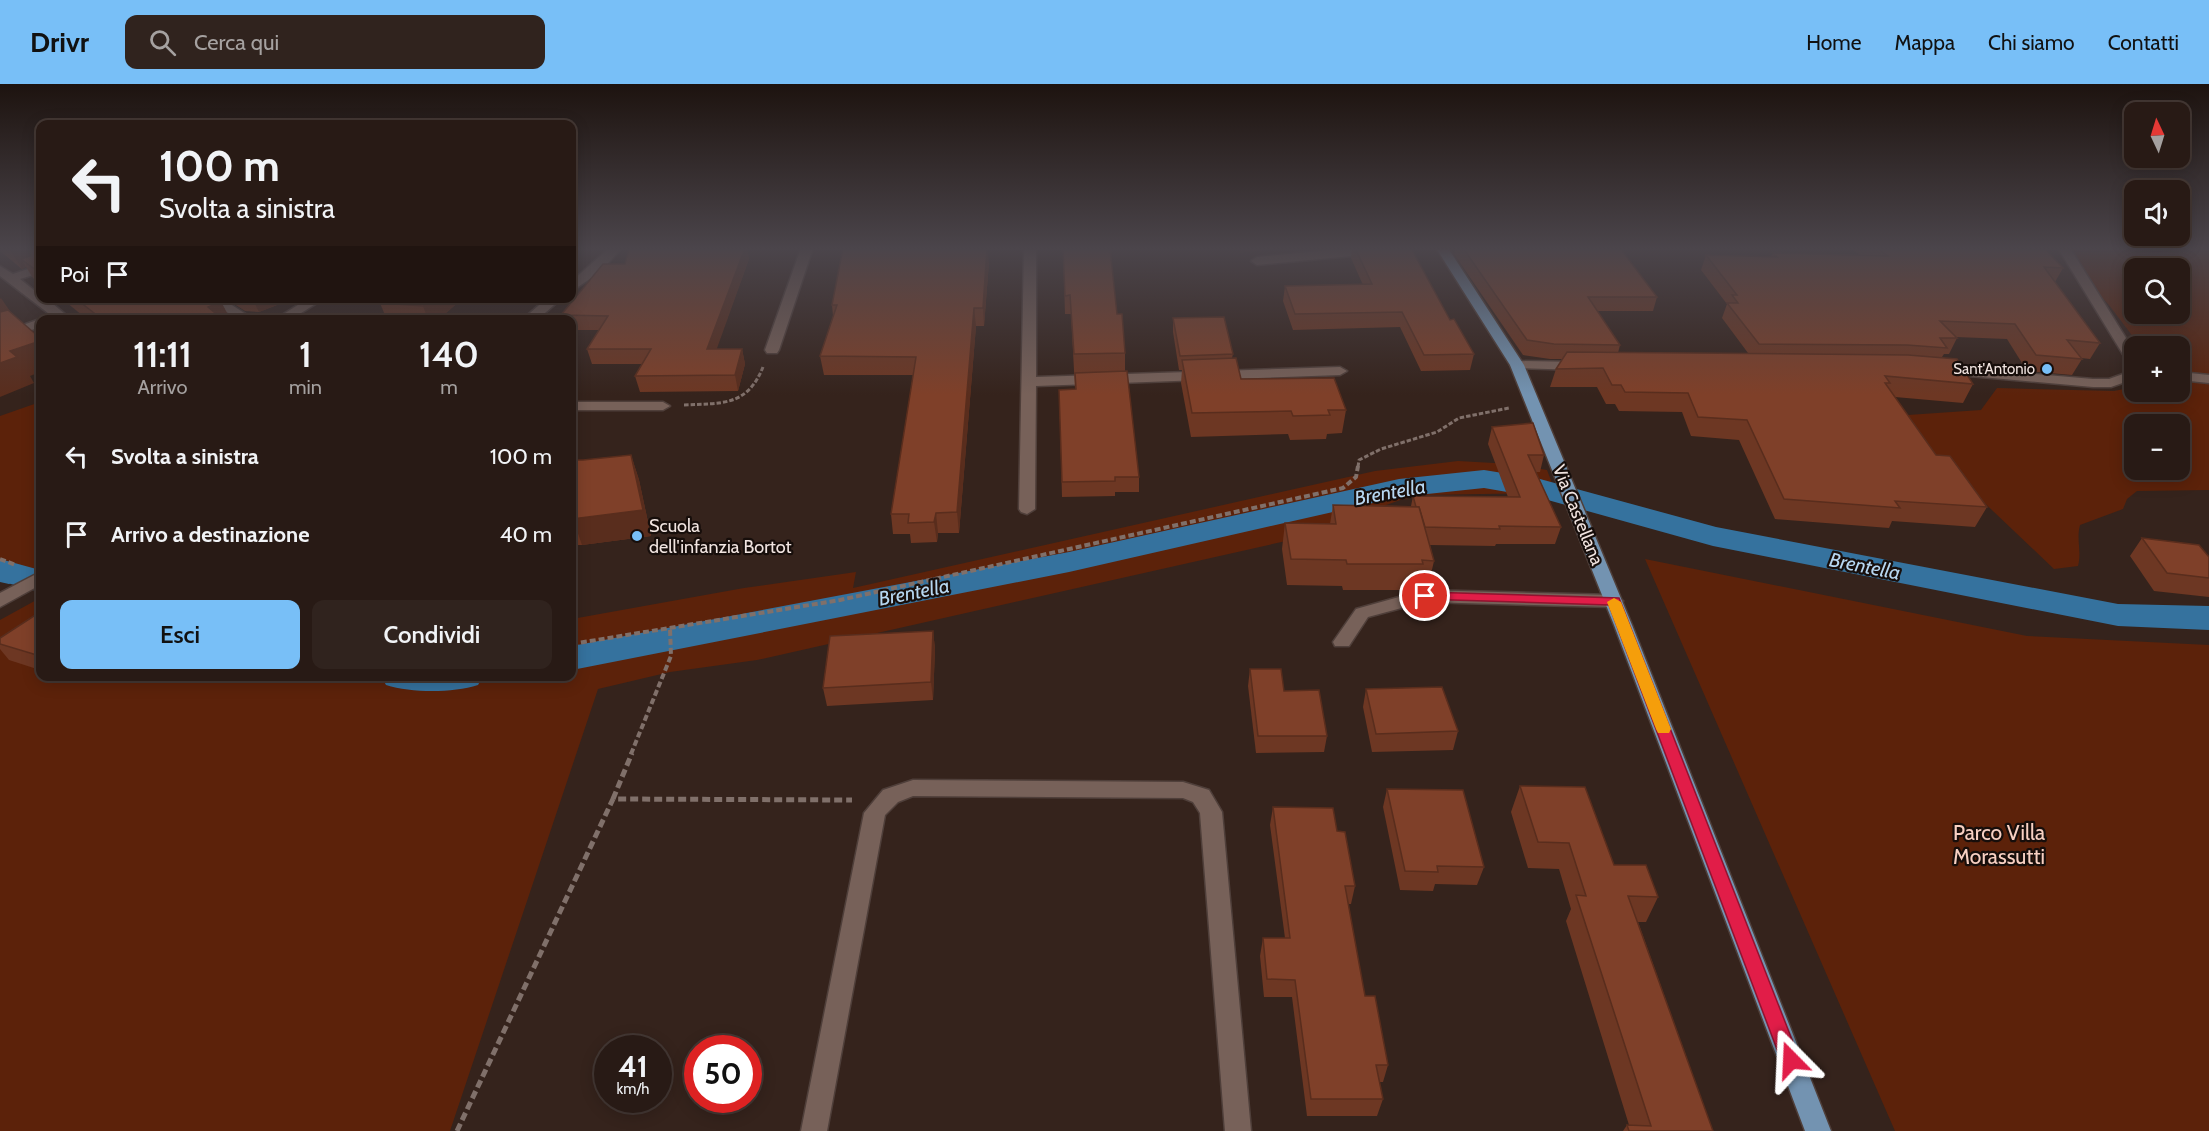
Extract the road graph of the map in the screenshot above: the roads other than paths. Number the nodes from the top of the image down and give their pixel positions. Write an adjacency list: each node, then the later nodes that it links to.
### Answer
1 (789, 297): 16 (street)
2 (1029, 297): 24 (street)
3 (1473, 297): 17 (main road, Via Castellana)
4 (2094, 297): 15 (street)
5 (41, 303): 9 (street)
6 (220, 303): 10 (street)
7 (310, 303): 11 (street)
8 (550, 303): 12 (street)
9 (56, 315)
10 (240, 315)
11 (289, 315)
12 (534, 315)
13 (36, 324): 14 (street)
14 (0, 337)
15 (2124, 345)
16 (768, 355)
17 (1516, 365): 18 (street); 30 (main road, Via Castellana)
18 (1594, 366)
19 (1932, 369): 22 (street)
20 (1340, 371): 24 (street)
21 (2190, 377): 23 (street)
22 (2124, 379)
23 (2209, 380)
24 (1028, 382): 27 (street)
25 (576, 406): 26 (street)
26 (663, 406)
27 (1027, 509)
28 (36, 580): 29 (street)
29 (0, 601)
30 (1614, 601): 31 (street); 32 (main road, Via Castellana)
31 (1342, 642)
32 (1822, 1129)
33 (814, 1131): 34 (street)
34 (1238, 1131)

